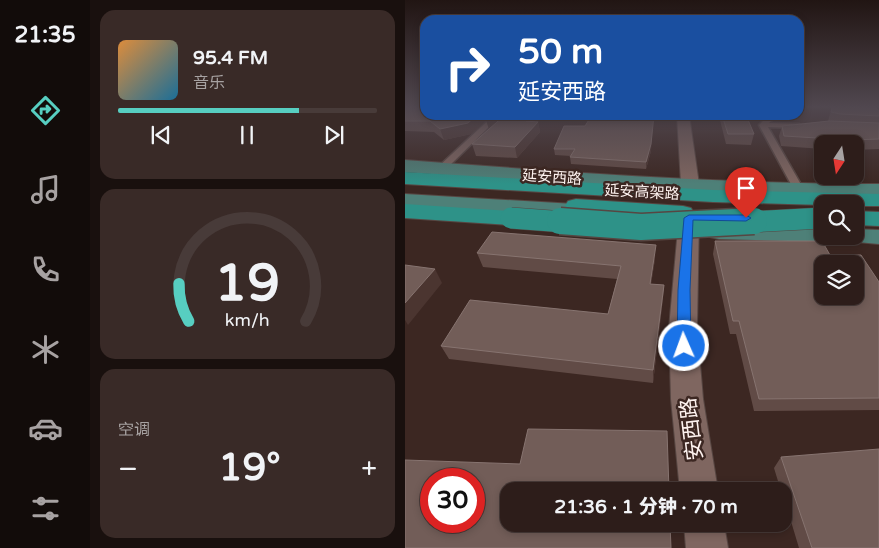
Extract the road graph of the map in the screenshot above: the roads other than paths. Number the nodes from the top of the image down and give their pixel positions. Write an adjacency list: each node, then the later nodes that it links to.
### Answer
1 (479, 133): 5 (lane)
2 (685, 133): 7 (street)
3 (767, 133): 8 (lane)
4 (405, 166): 5 (main road, 延安西路)
5 (441, 169): 7 (main road, 延安西路)
6 (405, 178): 11 (highway, 延安高架路)
7 (690, 184): 8 (main road, 延安西路)
8 (798, 188): 9 (main road, 延安西路)
9 (879, 190)
10 (405, 191): 17 (highway, 延安高架路, bridge)
11 (879, 200)
12 (405, 201): 20 (main road, 延安西路)
13 (405, 211): 18 (highway, bridge)
14 (405, 218): 20 (main road)
15 (864, 218): 16 (highway)
16 (879, 218)
17 (814, 222)
18 (814, 222)
19 (814, 222): 20 (main road)
20 (688, 224): 23 (street, 安西路)
21 (864, 236): 22 (main road)
22 (879, 237)
23 (698, 482)
24 (704, 532): 25 (street)
25 (707, 548)

